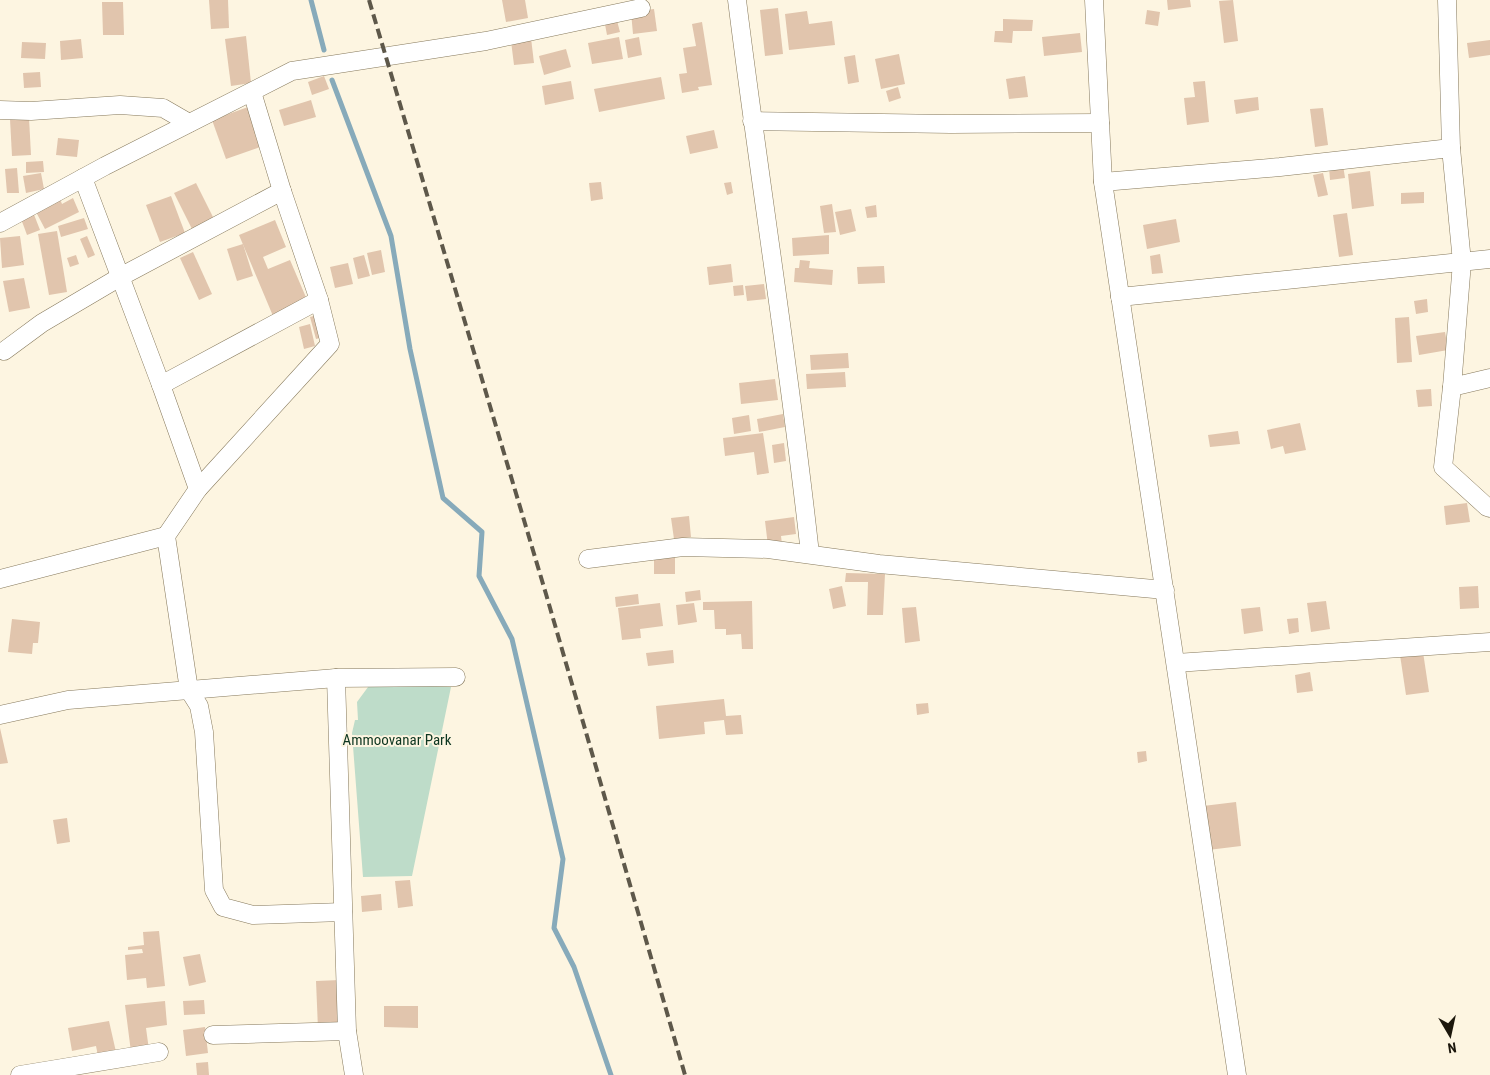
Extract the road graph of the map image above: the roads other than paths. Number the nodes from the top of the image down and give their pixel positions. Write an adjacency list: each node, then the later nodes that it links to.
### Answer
1 (737, 0): 7 (street)
2 (1094, 0): 9 (street)
3 (1447, 0): 10 (street)
4 (641, 8): 5 (street)
5 (252, 92): 8 (street); 13 (street)
6 (0, 110): 8 (street)
7 (752, 121): 9 (street); 27 (street)
8 (189, 123): 11 (street)
9 (1100, 123): 12 (street)
10 (1451, 148): 12 (street); 16 (street)
11 (83, 178): 14 (street); 17 (street)
12 (1103, 182): 18 (street)
13 (282, 191): 17 (street); 19 (street)
14 (0, 223)
15 (1490, 259): 16 (street)
16 (1462, 262): 18 (street); 23 (street)
17 (120, 277): 20 (street); 22 (street)
18 (1120, 297): 30 (street)
19 (319, 300): 22 (street); 24 (street)
20 (4, 351)
21 (1490, 378): 23 (street)
22 (161, 385): 24 (street)
23 (1452, 387): 25 (street)
24 (198, 489): 26 (street)
25 (1490, 508)
26 (166, 536): 29 (street); 35 (street)
27 (810, 554): 28 (street); 30 (street)
28 (588, 558)
29 (0, 579)
30 (1165, 590): 32 (street)
31 (1490, 642): 32 (street)
32 (1176, 663): 43 (street)
33 (456, 677): 34 (street)
34 (336, 678): 35 (street); 37 (street)
35 (189, 690): 36 (street); 37 (street)
36 (0, 715)
37 (343, 912): 38 (street)
38 (347, 1031): 39 (street); 42 (street)
39 (213, 1035)
40 (159, 1052): 41 (street)
41 (20, 1075)
42 (354, 1075)
43 (1237, 1075)

